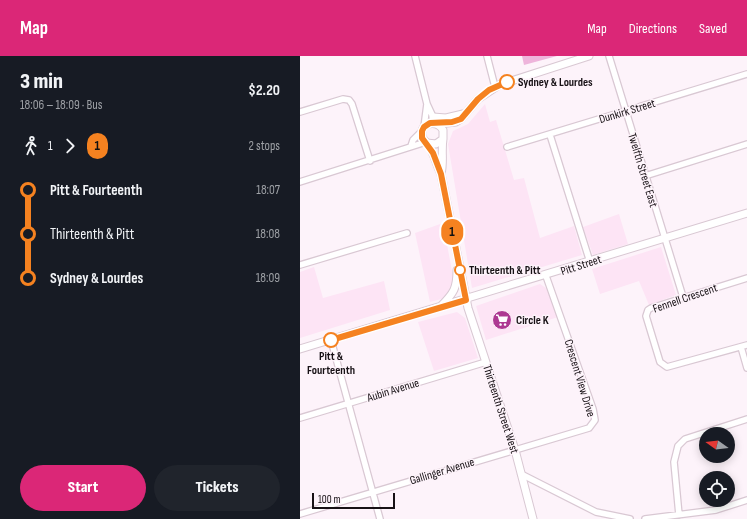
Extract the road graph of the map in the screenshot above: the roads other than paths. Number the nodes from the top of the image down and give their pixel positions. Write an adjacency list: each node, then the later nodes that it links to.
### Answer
1 (415, 56): 7 (street)
2 (487, 56): 6 (street)
3 (588, 56): 6 (street)
4 (609, 56): 9 (street, Twelfth Street East)
5 (747, 74): 9 (street, Dunkirk Street)
6 (495, 87): 10 (street)
7 (427, 104): 10 (street); 11 (street)
8 (300, 112): 18 (street)
9 (625, 112): 12 (street, Dunkirk Street); 20 (street, Twelfth Street East)
10 (436, 121): 11 (street); 13 (street)
11 (423, 129): 14 (street); 16 (street)
12 (550, 135): 17 (street, Dunkirk Street); 26 (street)
13 (443, 139): 14 (street); 19 (street)
14 (426, 143): 16 (street); 19 (street)
15 (747, 144): 20 (street)
16 (411, 146): 18 (street)
17 (507, 147)
18 (370, 161): 21 (street)
19 (441, 174): 25 (street)
20 (645, 176): 24 (street, Twelfth Street East)
21 (300, 182)
22 (747, 213): 24 (street, Pitt Street)
23 (407, 233): 27 (street)
24 (664, 239): 26 (street, Pitt Street); 30 (street, Twelfth Street East)
25 (457, 258): 31 (street, Thirteenth Street West); 32 (street)
26 (590, 262): 28 (street, Pitt Street)
27 (300, 265)
28 (546, 276): 31 (street, Pitt Street); 41 (street, Crescent View Drive)
29 (747, 278): 30 (street, Fennell Crescent)
30 (683, 297): 34 (street, Fennell Crescent)
31 (466, 300): 32 (street, Pitt Street); 36 (street, Thirteenth Street West)
32 (441, 306): 33 (street, Pitt Street)
33 (331, 340): 35 (street, Pitt Street); 38 (street)
34 (744, 346): 37 (street)
35 (300, 349)
36 (486, 362): 38 (street, Aubin Avenue); 41 (street, Thirteenth Street West)
37 (747, 368)
38 (349, 404): 39 (street, Aubin Avenue); 43 (street)
39 (300, 418)
40 (747, 419): 46 (street)
41 (515, 450): 42 (street, Thirteenth Street West); 43 (street, Gallinger Avenue)
42 (521, 474): 48 (street, Thirteenth Street West); 49 (street)
43 (372, 492): 45 (street, Gallinger Avenue); 47 (street)
44 (747, 500): 46 (street)
45 (300, 514)
46 (679, 515): 50 (street)
47 (380, 519)
48 (532, 519)
49 (630, 519)
50 (645, 519)

